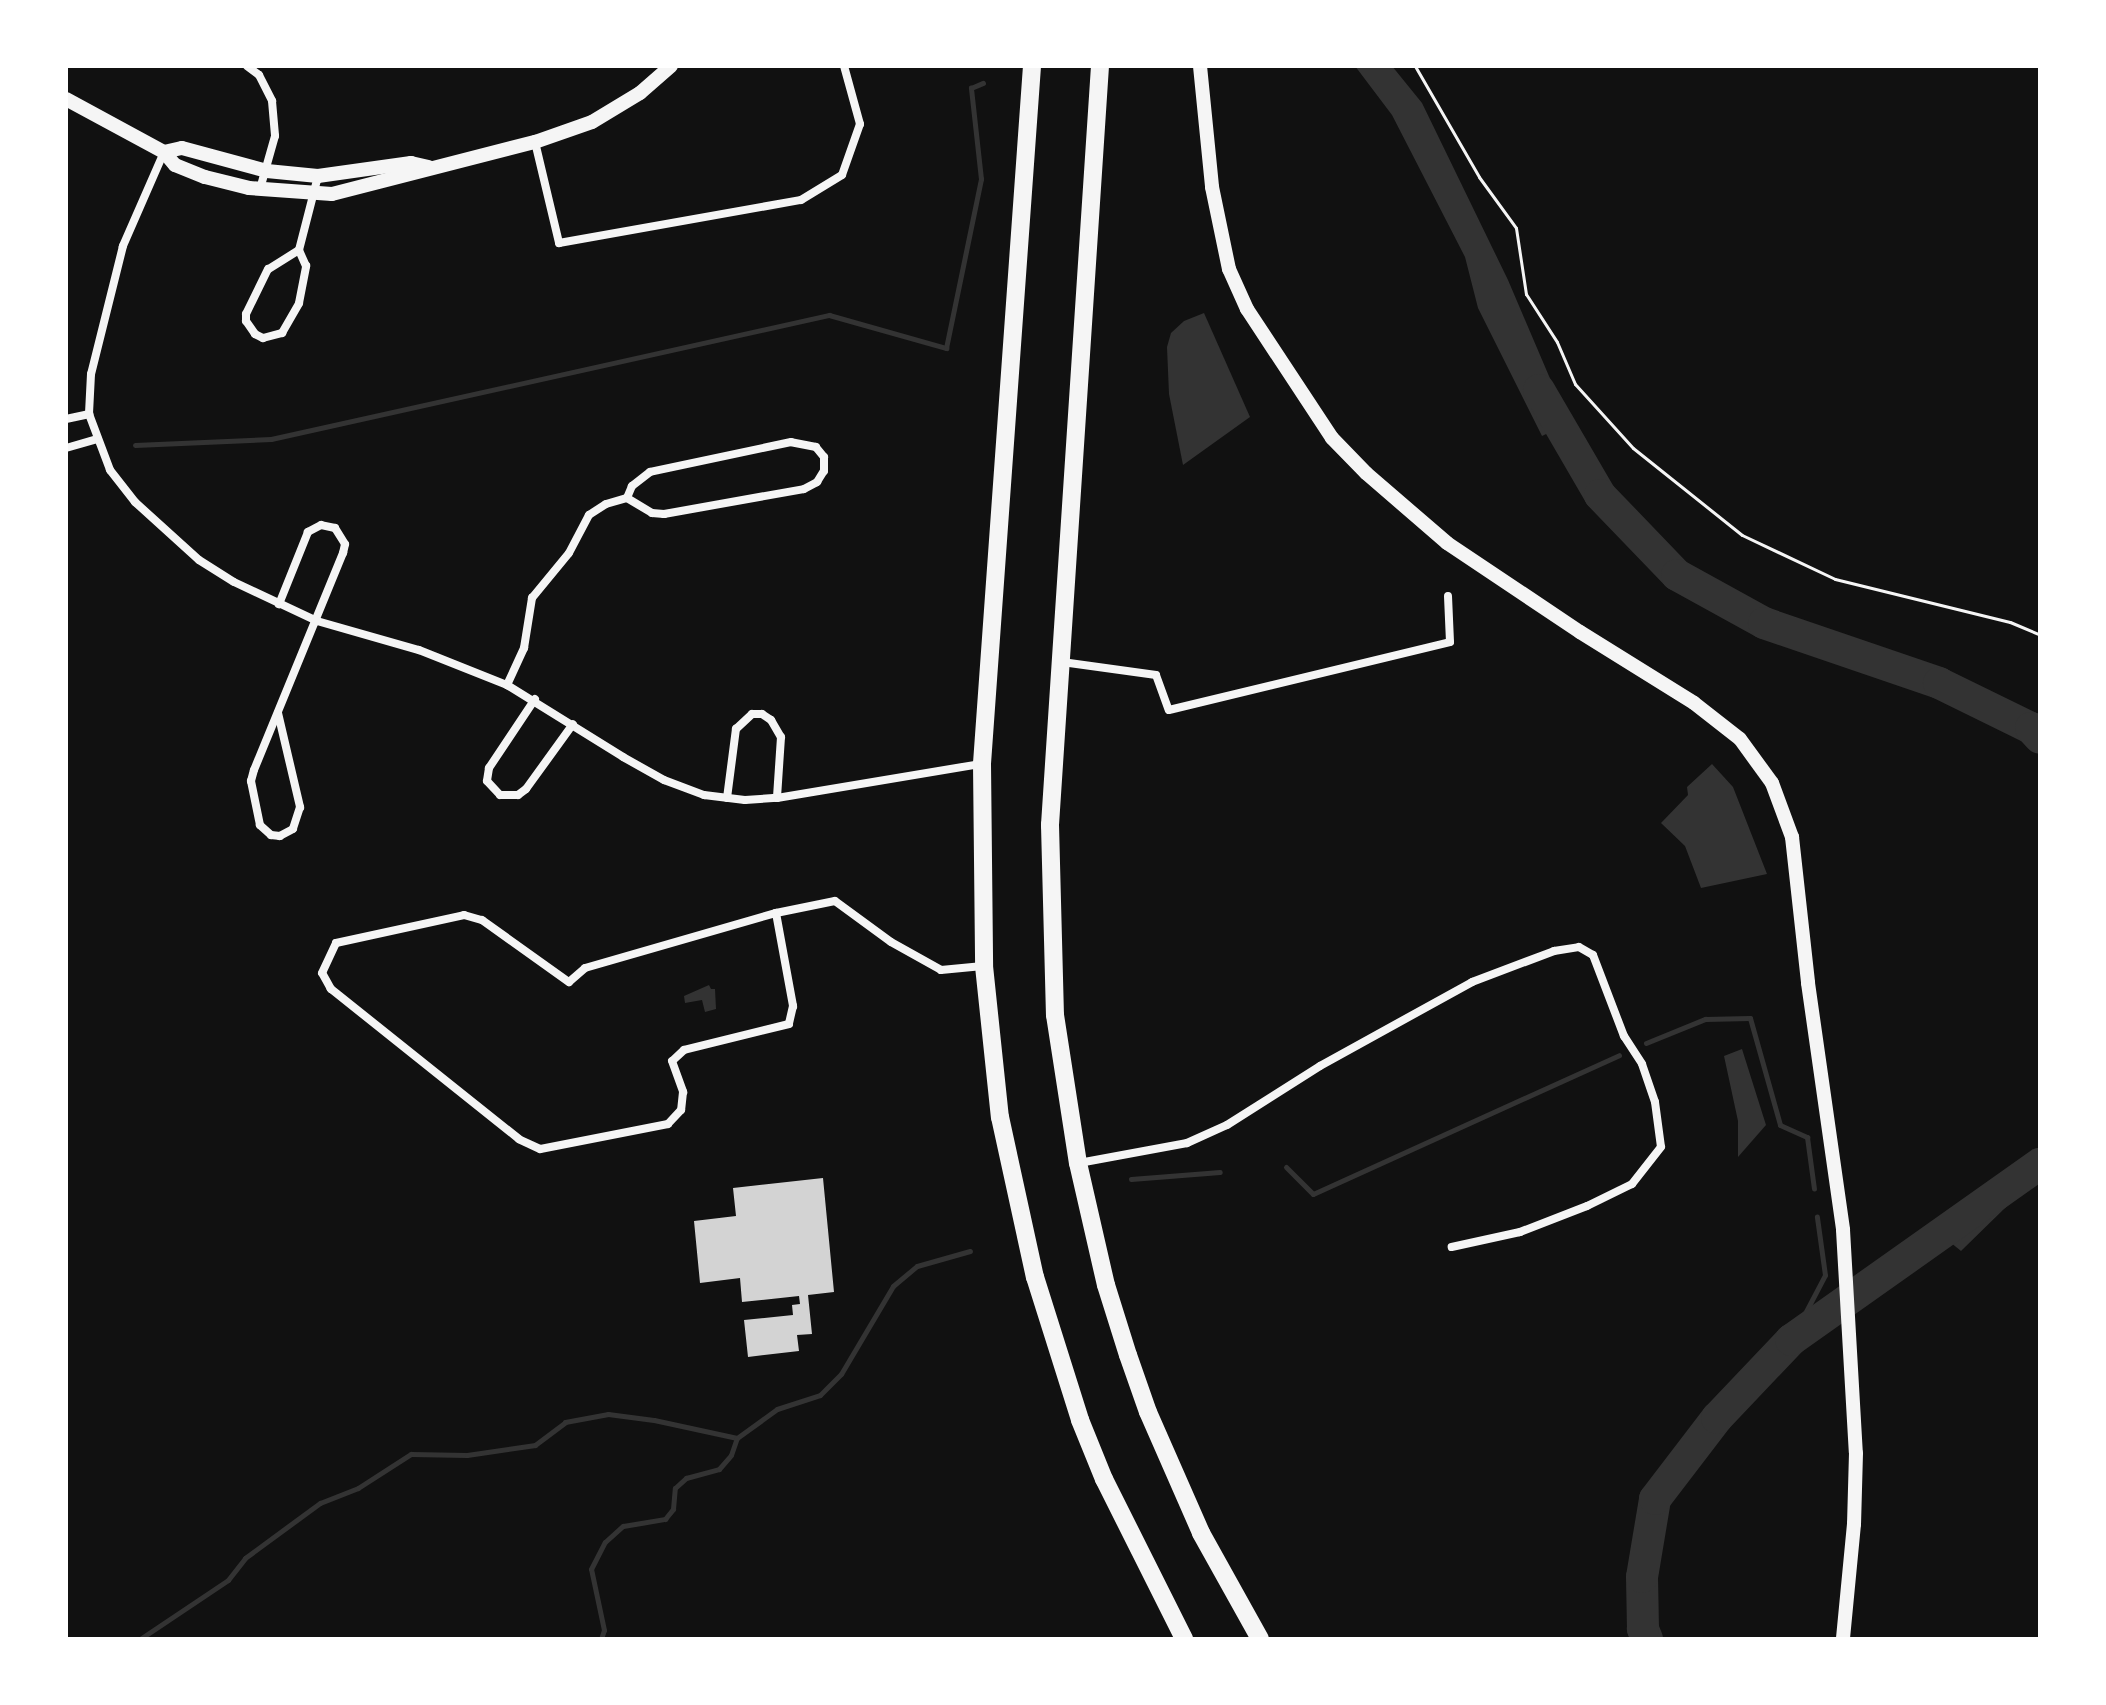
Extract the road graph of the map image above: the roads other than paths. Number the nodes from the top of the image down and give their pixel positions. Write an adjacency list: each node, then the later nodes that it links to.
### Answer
1 (247, 66): 11 (street)
2 (671, 66): 8 (street)
3 (844, 66): 8 (street)
4 (1032, 66): 29 (highway)
5 (1100, 66): 24 (highway)
6 (1200, 66): 38 (street)
7 (66, 99): 9 (street)
8 (535, 142): 10 (street)
9 (164, 152): 11 (street); 13 (street); 16 (street)
10 (429, 167): 12 (street); 14 (street)
11 (267, 171): 12 (street); 13 (street)
12 (318, 176): 14 (street)
13 (260, 189): 14 (street)
14 (314, 193): 15 (street)
15 (299, 250): 15 (street)
16 (89, 414): 17 (street); 18 (street)
17 (66, 419)
18 (98, 439): 19 (street); 22 (street)
19 (66, 448)
20 (627, 498): 20 (street); 25 (street)
21 (1448, 596): 24 (street)
22 (279, 604): 23 (street); 23 (street)
23 (317, 621): 25 (street); 27 (street)
24 (1062, 662): 34 (highway)
25 (507, 685): 26 (street)
26 (535, 699): 28 (street); 28 (street)
27 (278, 713): 27 (street)
28 (573, 724): 30 (street)
29 (982, 764): 31 (street); 33 (highway)
30 (727, 798): 31 (street); 31 (street)
31 (777, 798)
32 (776, 913): 32 (street); 33 (street)
33 (984, 966): 36 (highway)
34 (1078, 1163): 35 (street); 37 (highway)
35 (1452, 1247)
36 (1184, 1639)
37 (1260, 1639)
38 (1843, 1639)

